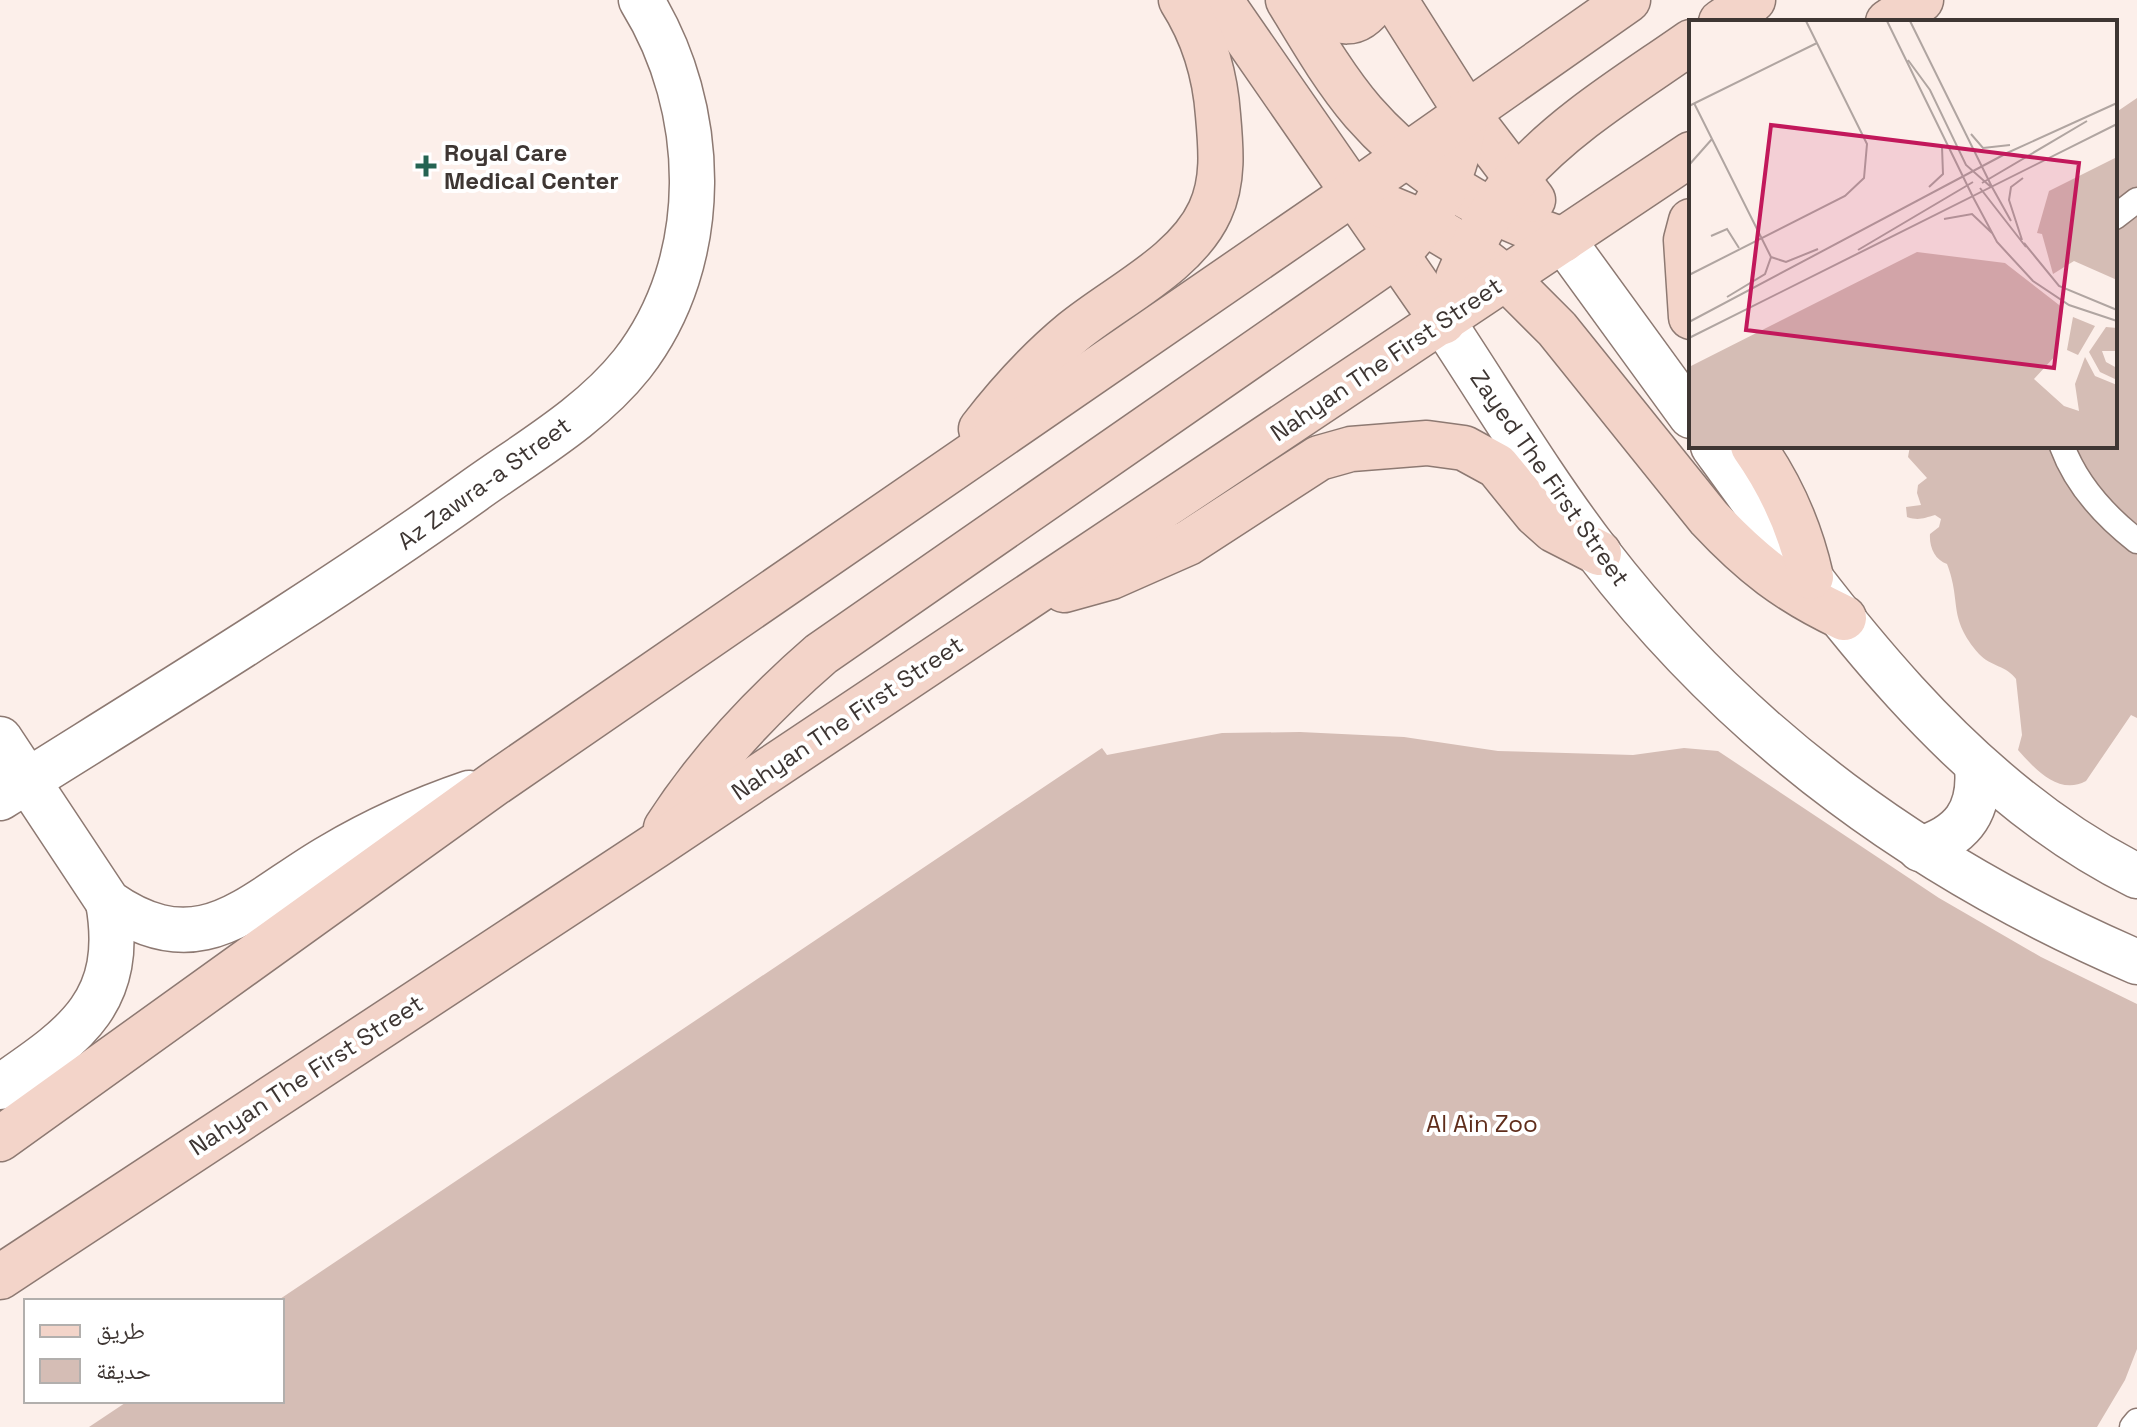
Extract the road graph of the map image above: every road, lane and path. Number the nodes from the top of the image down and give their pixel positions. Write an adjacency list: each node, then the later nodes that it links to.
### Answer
1 (641, 0): 43 (street, Az Zawra-a Street)
2 (1181, 0): 34 (main road)
3 (1220, 0): 18 (main road, Zayed The First Street)
4 (1288, 0): 15 (main road)
5 (1318, 0): 6 (main road)
6 (1376, 0)
7 (1395, 0): 14 (main road)
8 (1628, 0): 14 (main road)
9 (1753, 0): 11 (main road)
10 (1921, 0): 12 (main road)
11 (1724, 20)
12 (1891, 20)
13 (1689, 43): 19 (main road)
14 (1466, 112): 15 (main road); 17 (main road); 19 (main road)
15 (1406, 154): 17 (main road); 18 (main road)
16 (1689, 155): 24 (main road, Nahyan The First Street)
17 (1448, 186): 19 (main road); 22 (main road)
18 (1353, 193): 22 (main road); 26 (main road, Zayed The First Street); 34 (main road)
19 (1504, 195): 24 (main road); 25 (main road)
20 (2137, 200): 21 (lane)
21 (2117, 215)
22 (1425, 223): 25 (main road); 26 (main road)
23 (1689, 229): 28 (main road)
24 (1563, 240): 27 (main road, Nahyan The First Street); 30 (street)
25 (1470, 250): 27 (main road); 29 (main road)
26 (1396, 255): 29 (main road, Zayed The First Street); 44 (main road)
27 (1506, 278): 29 (main road, Nahyan The First Street); 39 (main road)
28 (1689, 286)
29 (1443, 322): 36 (street, Zayed The First Street); 38 (main road, Nahyan The First Street)
30 (1689, 413)
31 (1714, 448): 37 (street)
32 (1754, 448): 37 (main road)
33 (2063, 448): 35 (lane)
34 (957, 464): 42 (main road)
35 (2137, 541)
36 (1599, 553): 38 (main road); 45 (street, Zayed The First Street)
37 (1811, 577): 39 (street)
38 (1030, 596): 44 (main road, Nahyan The First Street)
39 (1844, 618): 41 (street)
40 (0, 739): 43 (street)
41 (1977, 767): 45 (street); 46 (street)
42 (494, 784): 47 (street); 50 (main road)
43 (14, 789): 47 (street)
44 (655, 846): 51 (main road, Nahyan The First Street)
45 (1920, 849): 48 (street, Zayed The First Street)
46 (2137, 876)
47 (108, 902): 49 (street)
48 (2137, 962)
49 (0, 1087)
50 (0, 1139)
51 (0, 1277)

